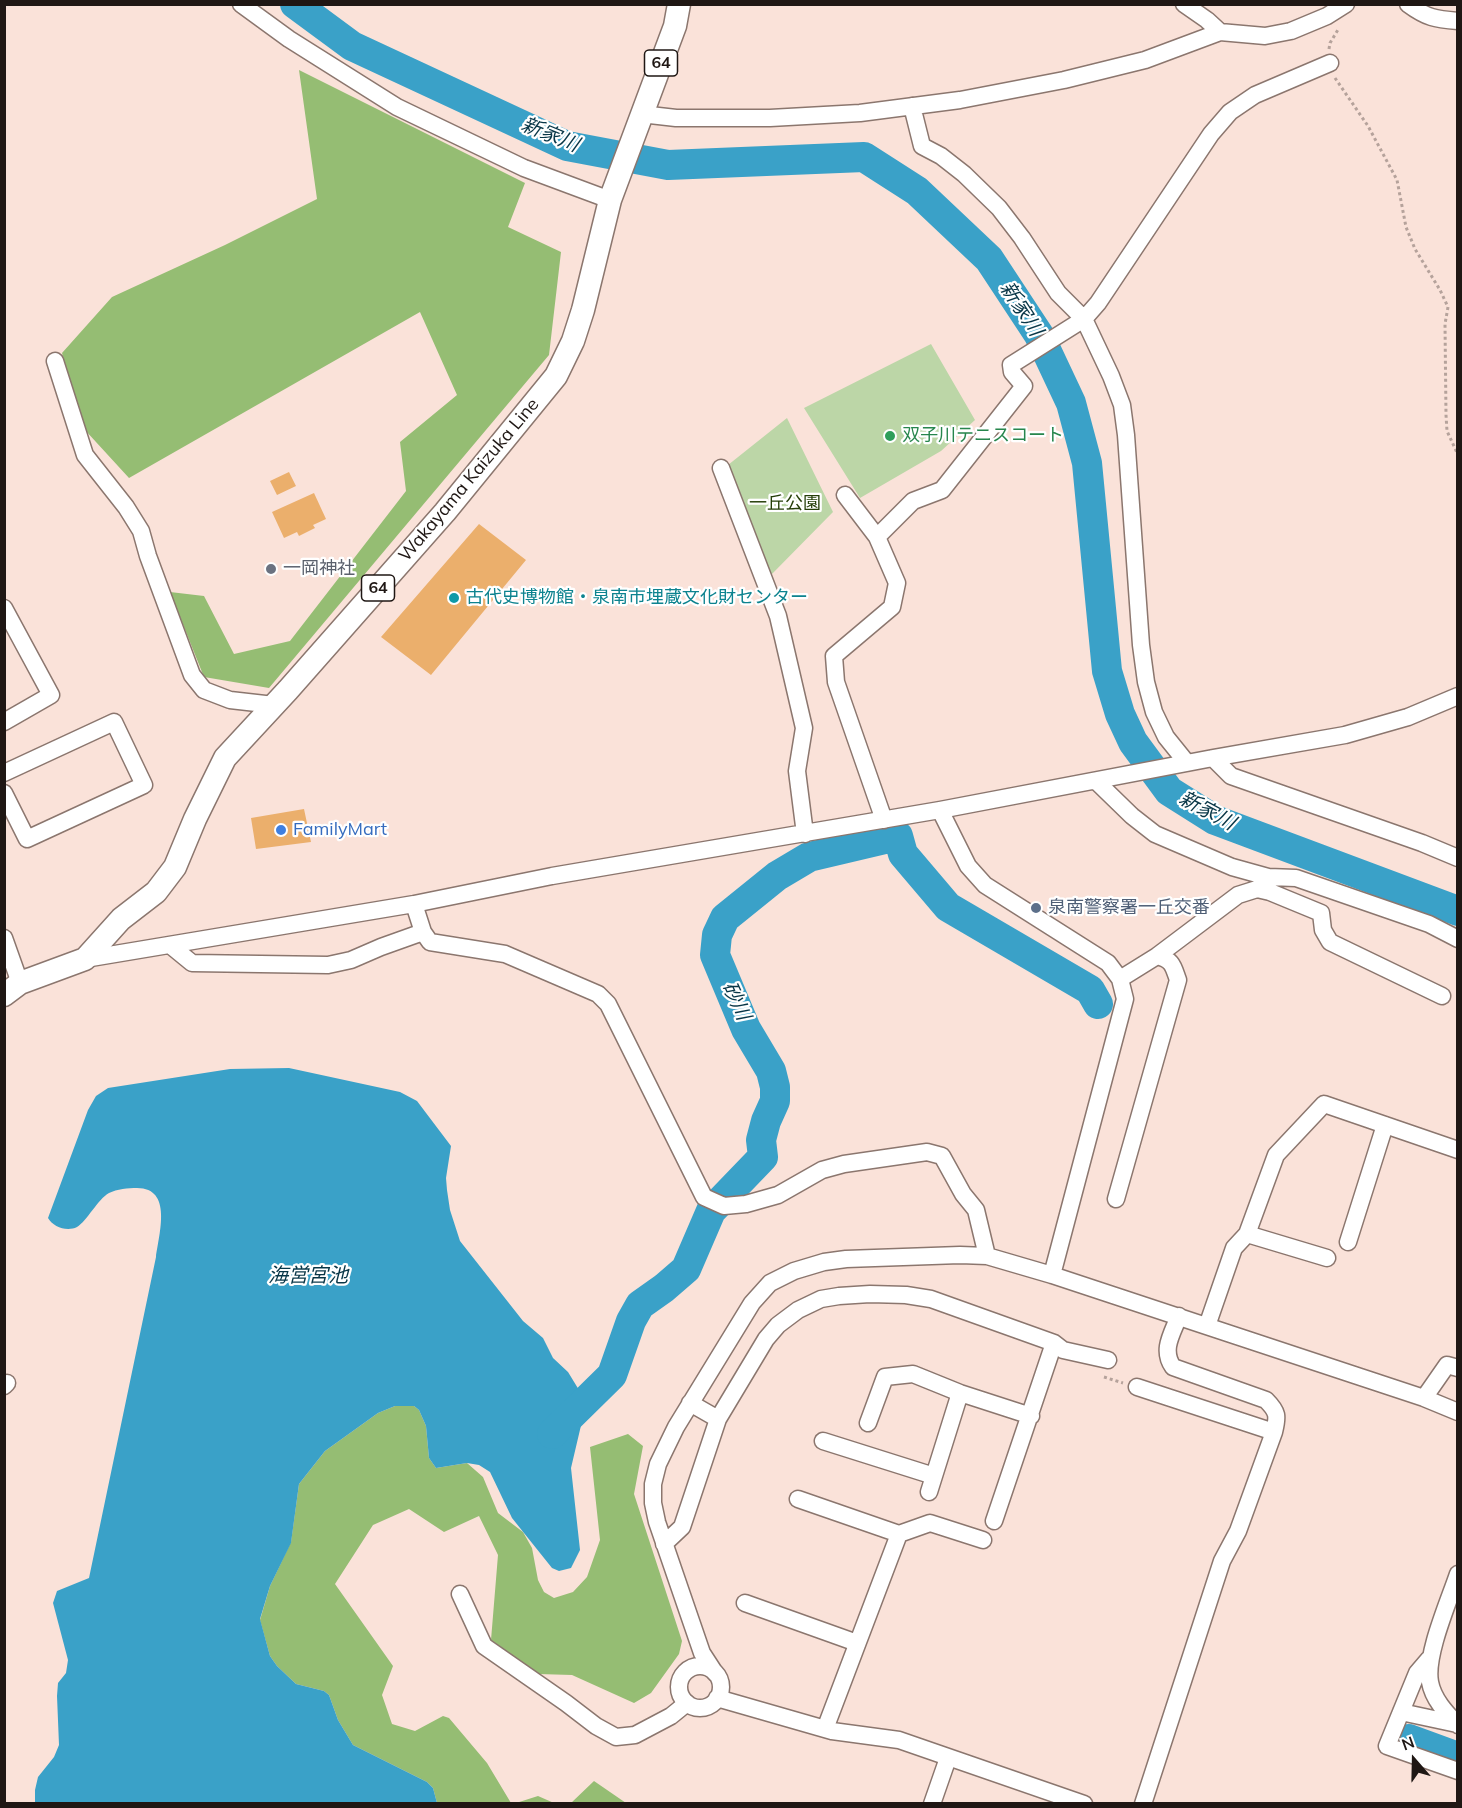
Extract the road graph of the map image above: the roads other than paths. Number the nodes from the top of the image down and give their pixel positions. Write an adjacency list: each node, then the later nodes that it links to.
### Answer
1 (241, 4): 11 (street)
2 (679, 4): 10 (main road, Wakayama Kaizuka Line / 64)
3 (1184, 4): 7 (street)
4 (1408, 4): 6 (street)
5 (1344, 6): 7 (street)
6 (1458, 21)
7 (1220, 32): 9 (street)
8 (1330, 63): 12 (street)
9 (912, 106): 10 (street); 12 (street)
10 (640, 117): 11 (main road, Wakayama Kaizuka Line / 64)
11 (612, 192): 19 (main road, Wakayama Kaizuka Line / 64)
12 (1084, 319): 16 (street); 22 (street)
13 (55, 362): 19 (street)
14 (721, 468): 28 (street)
15 (845, 495): 16 (street)
16 (877, 537): 27 (street)
17 (4, 608): 20 (street)
18 (1458, 696): 21 (street)
19 (274, 705): 36 (main road, Wakayama Kaizuka Line / 64)
20 (4, 722)
21 (1213, 758): 22 (street); 29 (street)
22 (1187, 763): 24 (street)
23 (7, 767): 25 (street)
24 (1096, 781): 26 (street); 33 (street)
25 (4, 793)
26 (940, 810): 27 (street); 37 (street)
27 (884, 820): 28 (street)
28 (805, 834): 30 (street)
29 (1458, 858)
30 (414, 903): 31 (street); 34 (street)
31 (423, 932): 34 (street); 45 (street)
32 (4, 938): 38 (street)
33 (1458, 939)
34 (170, 945): 36 (street)
35 (1157, 956): 37 (street); 39 (street); 42 (street)
36 (85, 959): 38 (main road, Wakayama Kaizuka Line / 64)
37 (1120, 979): 47 (street)
38 (12, 988)
39 (1442, 996)
40 (1384, 1125): 41 (street); 43 (street); 44 (street)
41 (1458, 1150)
42 (1116, 1199)
43 (1247, 1234): 46 (street); 49 (street)
44 (1348, 1242)
45 (987, 1256): 47 (street); 56 (street)
46 (1326, 1258)
47 (1052, 1275): 48 (street)
48 (1179, 1316): 49 (street); 61 (street)
49 (1207, 1326): 55 (street)
50 (1054, 1342): 51 (street); 58 (street); 59 (street)
51 (1108, 1360)
52 (1458, 1368): 55 (street)
53 (1137, 1387): 61 (street)
54 (960, 1394): 58 (street); 60 (street); 63 (street)
55 (1424, 1398): 57 (street)
56 (690, 1403): 59 (street); 69 (street)
57 (1458, 1412)
58 (1031, 1416): 66 (street)
59 (718, 1419): 69 (street)
60 (868, 1424)
61 (1274, 1432): 87 (street)
62 (823, 1442): 63 (street)
63 (934, 1476): 64 (street)
64 (929, 1492)
65 (798, 1499): 67 (street)
66 (994, 1521)
67 (899, 1534): 68 (street); 73 (street)
68 (983, 1540)
69 (664, 1544): 74 (street)
70 (1458, 1574): 75 (street)
71 (460, 1594): 79 (street)
72 (745, 1603): 73 (street)
73 (856, 1643): 82 (street)
74 (702, 1653): 76 (street); 77 (street)
75 (1430, 1659): 80 (street); 81 (street)
76 (691, 1668): 77 (street); 79 (street)
77 (715, 1673): 78 (street)
78 (717, 1698): 79 (street); 82 (street)
79 (687, 1703)
80 (1401, 1712): 81 (street); 84 (street)
81 (1457, 1724)
82 (825, 1729): 83 (street)
83 (948, 1758): 85 (street); 86 (street)
84 (1458, 1771)
85 (932, 1803)
86 (1084, 1803)
87 (1143, 1803)

